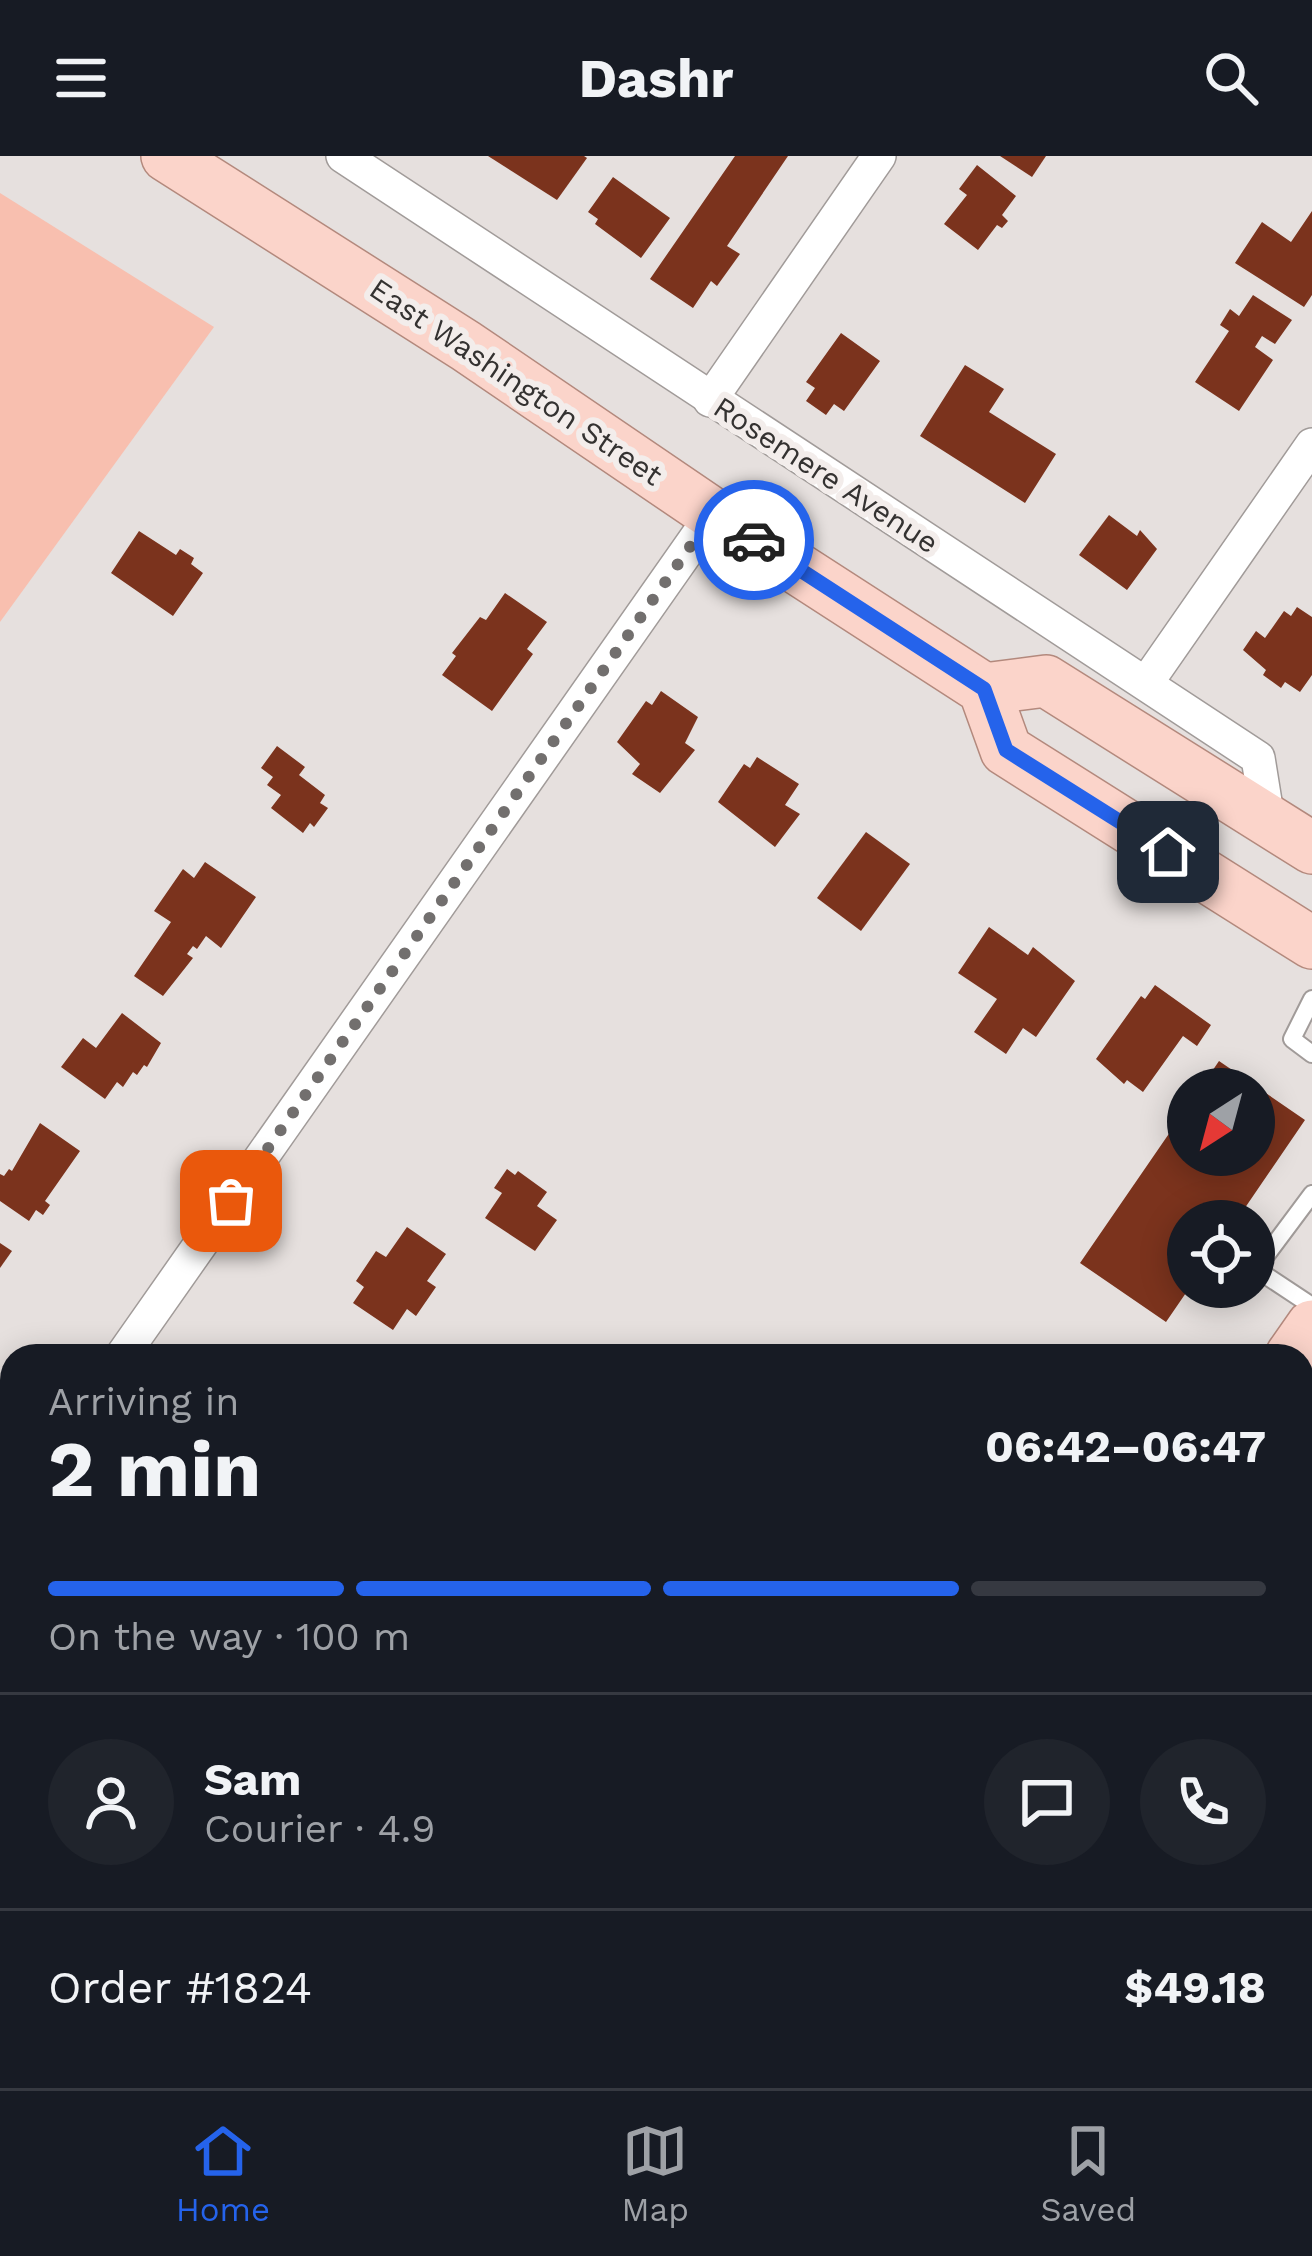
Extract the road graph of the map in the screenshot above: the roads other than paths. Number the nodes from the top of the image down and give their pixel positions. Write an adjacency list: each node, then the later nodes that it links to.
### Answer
1 (167, 156): 6 (main road, East Washington Street)
2 (343, 156): 4 (street, Rosemere Avenue)
3 (879, 156): 4 (street)
4 (710, 400): 7 (street, Rosemere Avenue)
5 (1312, 445): 7 (street)
6 (713, 514): 8 (main road, East Washington Street); 16 (street)
7 (1147, 682): 9 (street, Rosemere Avenue)
8 (984, 689): 9 (main road); 11 (main road)
9 (1268, 820): 10 (main road)
10 (1312, 848)
11 (1312, 943)
12 (1312, 999): 13 (lane)
13 (1312, 1054)
14 (1312, 1194): 15 (lane)
15 (1312, 1306)
16 (130, 1344)

